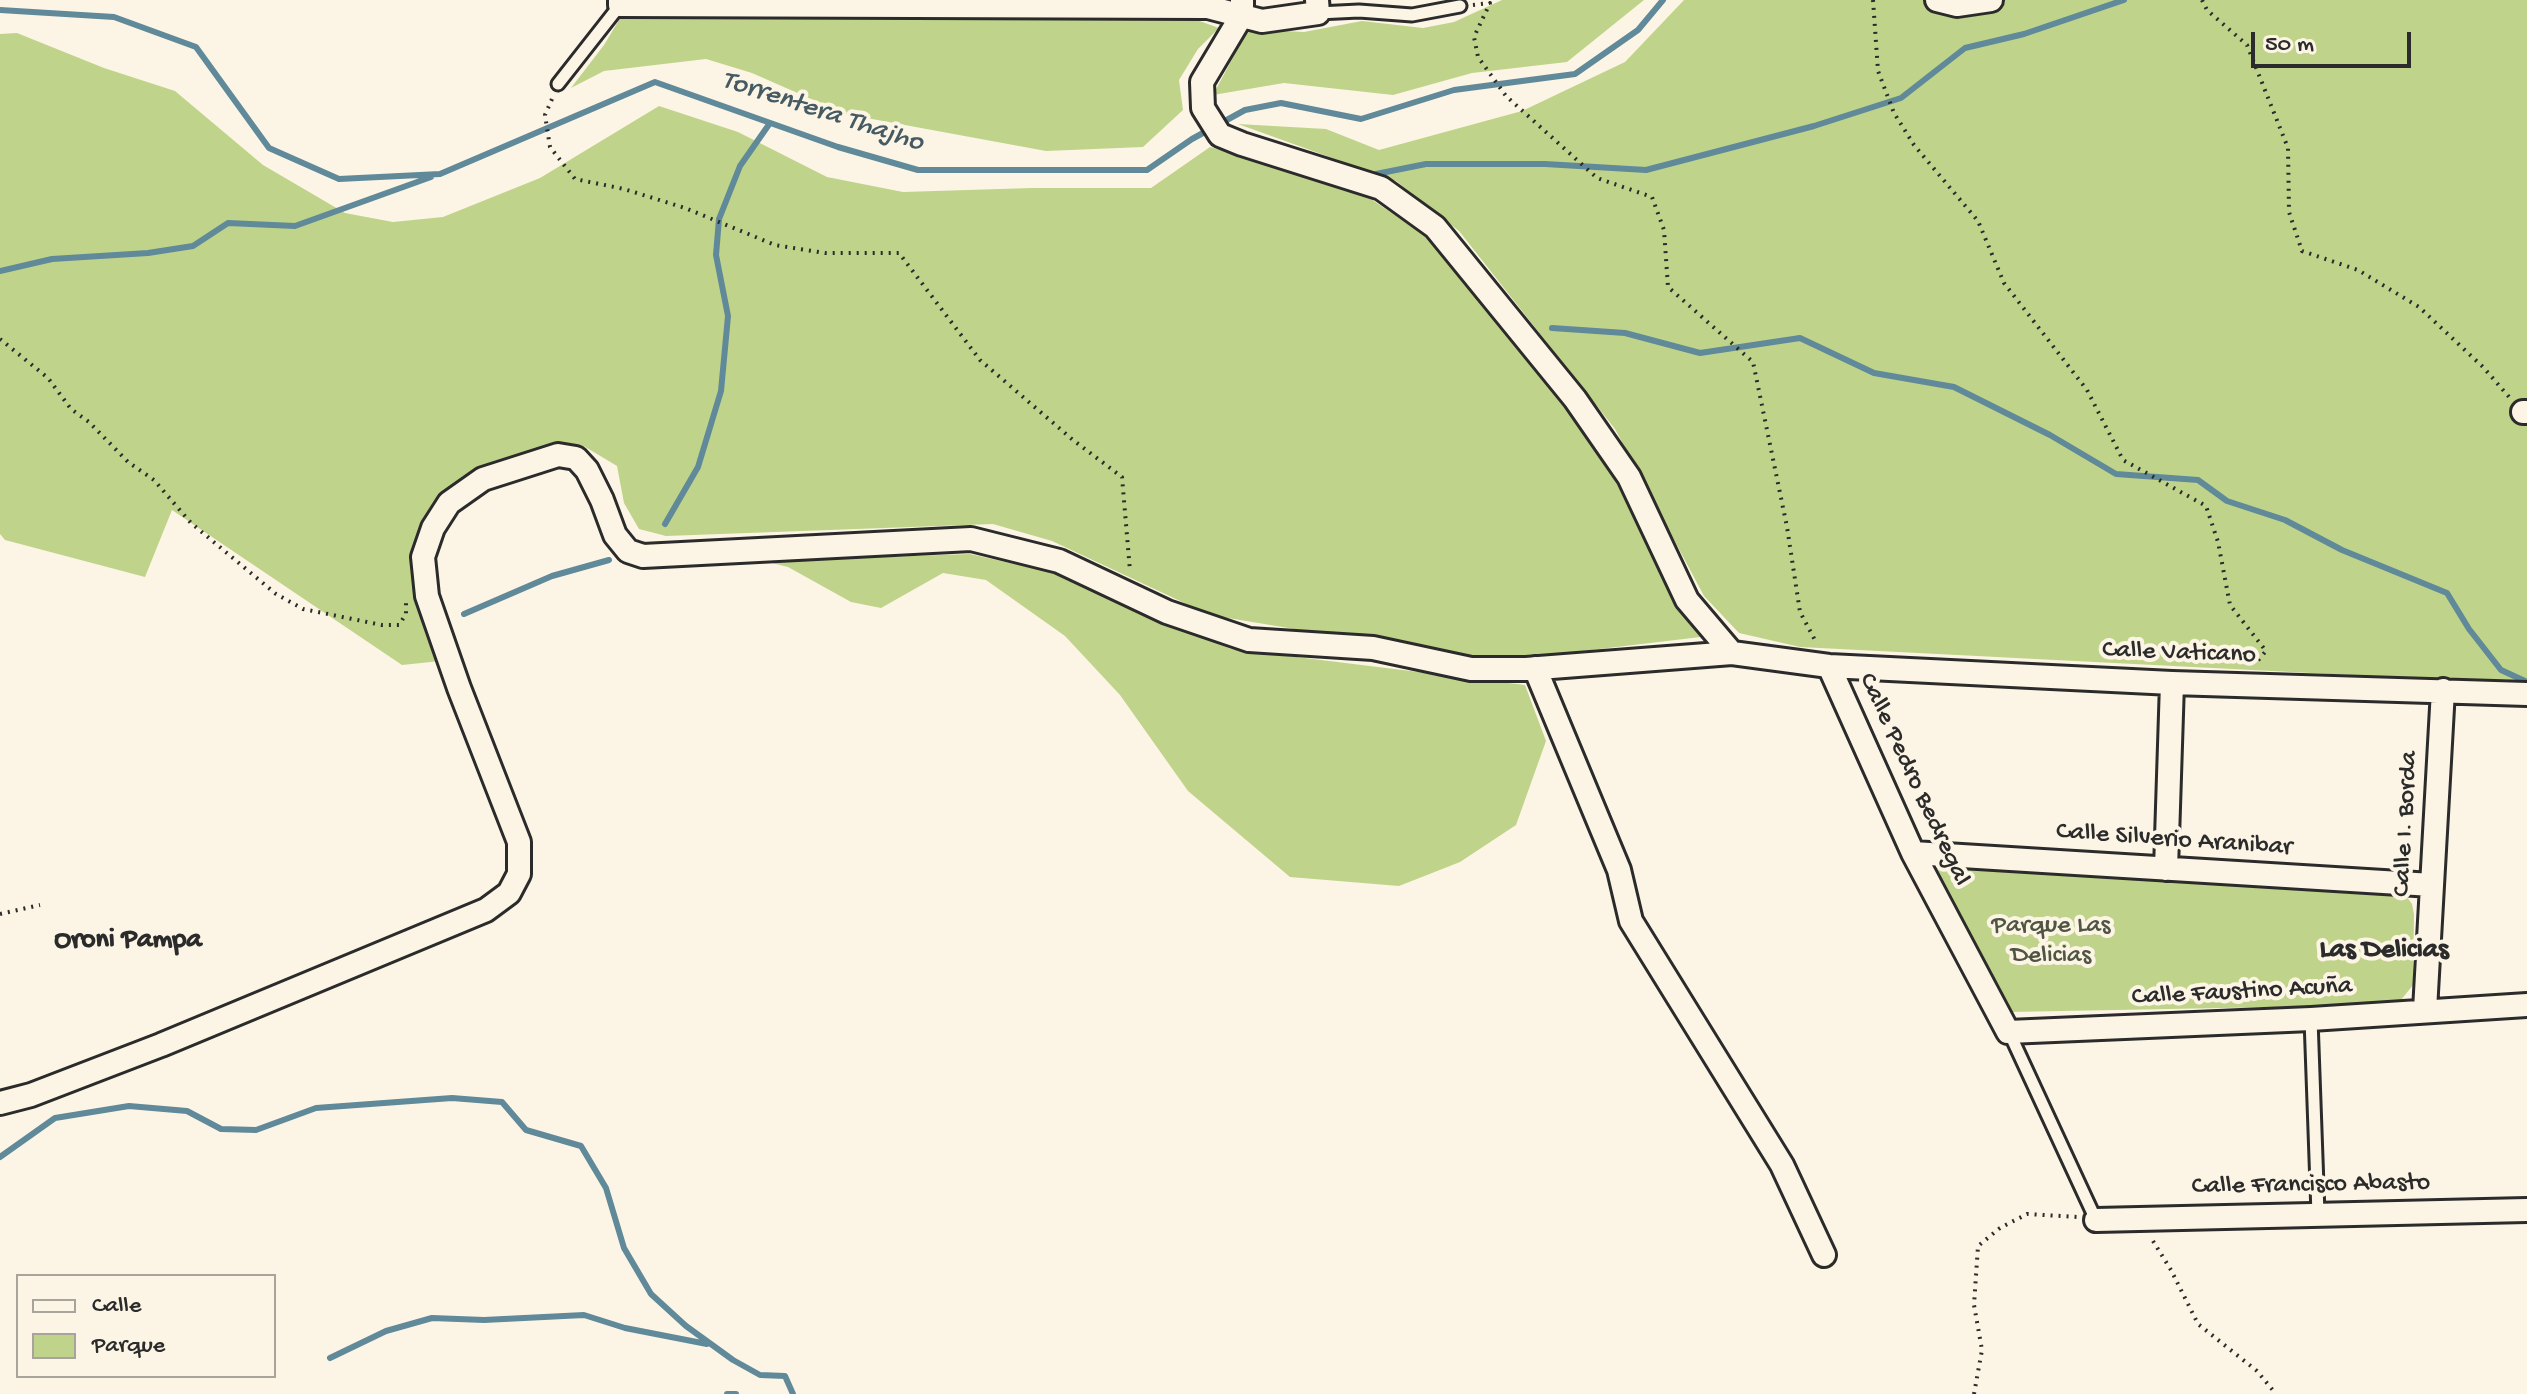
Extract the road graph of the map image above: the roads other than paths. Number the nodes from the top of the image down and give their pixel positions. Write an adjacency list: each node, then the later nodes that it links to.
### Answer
1 (1937, 0): 2 (street)
2 (1991, 0)
3 (620, 3): 6 (street); 7 (lane)
4 (1460, 6): 5 (lane)
5 (1318, 7): 6 (street)
6 (1242, 8): 8 (street)
7 (558, 84)
8 (1732, 653): 9 (street, Calle Vaticano); 10 (street, Calle Vaticano)
9 (1829, 666): 11 (street, Calle Vaticano); 14 (street, Calle Pedro Bedregal)
10 (1535, 668): 21 (street, Calle Vaticano); 25 (street)
11 (2172, 683): 12 (street, Calle Vaticano); 15 (street)
12 (2443, 690): 13 (street, Calle Vaticano); 16 (street, Calle I. Borda)
13 (2527, 694)
14 (1913, 853): 15 (street, Calle Silverio Aranibar); 20 (street, Calle Pedro Bedregal)
15 (2166, 869): 16 (street, Calle Silverio Aranibar)
16 (2432, 885): 18 (street, Calle I. Borda)
17 (2527, 1005): 18 (street, Calle Faustino Acuña)
18 (2425, 1010): 19 (street, Calle Faustino Acuña)
19 (2311, 1019): 20 (street, Calle Faustino Acuña); 23 (lane)
20 (2008, 1032): 24 (lane, Calle Pedro Bedregal)
21 (0, 1103)
22 (2527, 1210): 23 (street, Calle Francisco Abasto)
23 (2318, 1214): 24 (street, Calle Francisco Abasto)
24 (2096, 1220)
25 (1824, 1255)

